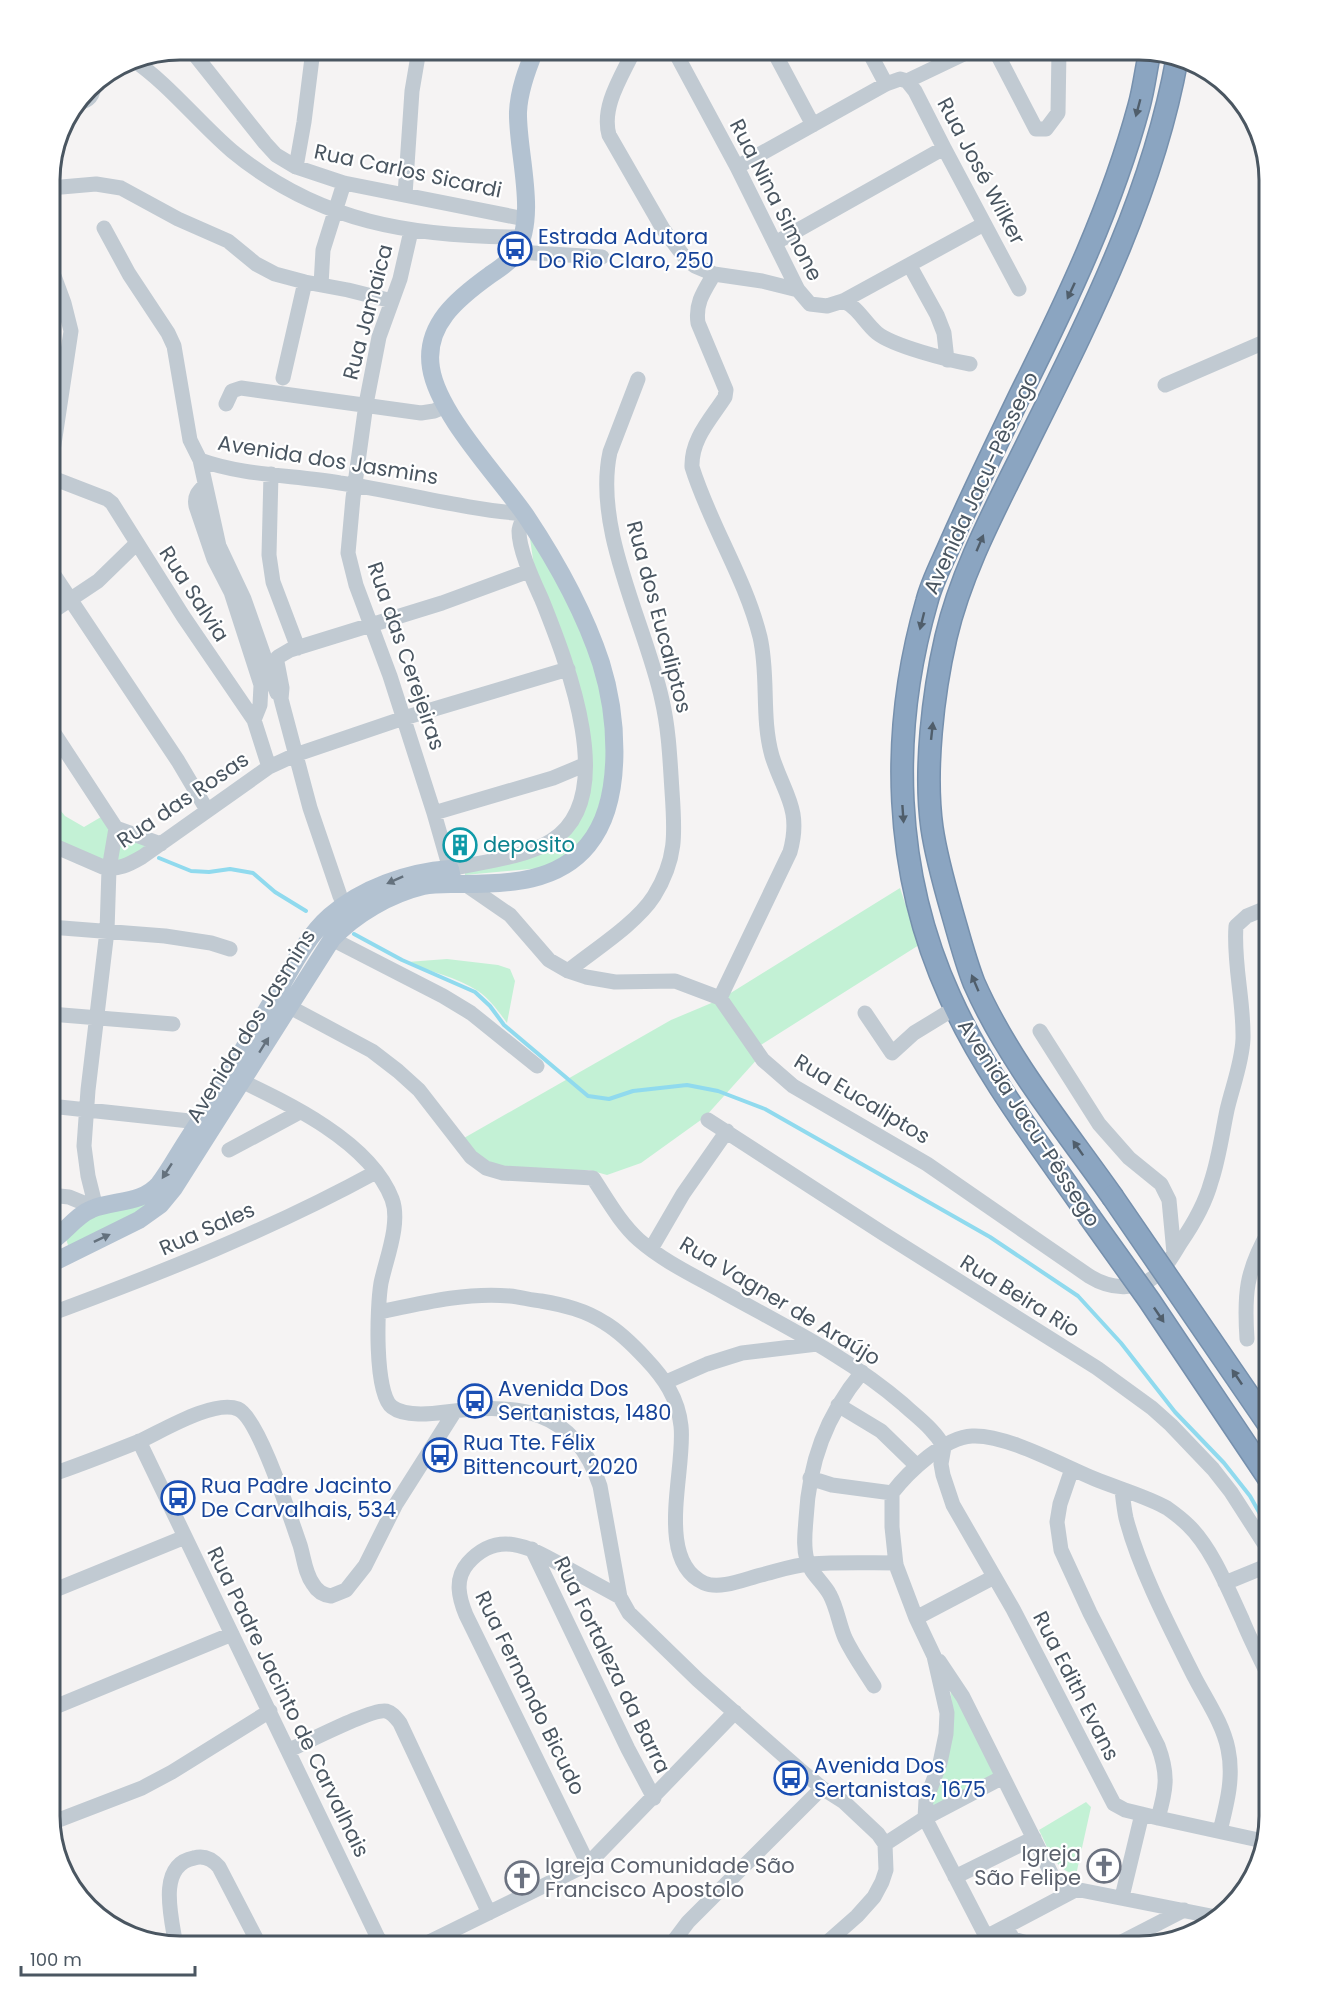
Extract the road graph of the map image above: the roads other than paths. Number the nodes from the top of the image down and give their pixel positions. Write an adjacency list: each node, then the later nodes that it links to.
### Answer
1 (199, 60): 18 (street, Rua Carlos Sicardi)
2 (312, 60): 18 (street)
3 (417, 60): 22 (street)
4 (532, 60): 24 (main road)
5 (629, 60): 32 (street)
6 (679, 60): 19 (street, Rua Nina Simone)
7 (778, 60): 16 (street)
8 (878, 60): 15 (street, Rua José Wilker)
9 (948, 60): 15 (street)
10 (1000, 60): 11 (street)
11 (1059, 60)
12 (1148, 60): 87 (highway, Avenida Jacu-Pêssego, one-way to 87)
13 (1176, 65): 117 (highway, Avenida Jacu-Pêssego, one-way to 13, bridge)
14 (140, 66): 23 (street)
15 (898, 81): 16 (street); 17 (street, Rua José Wilker)
16 (813, 126): 19 (street)
17 (944, 148): 25 (street, Rua José Wilker); 28 (street)
18 (296, 167): 20 (street, Rua Carlos Sicardi)
19 (736, 168): 28 (street, Rua Nina Simone)
20 (344, 183): 22 (street, Rua Carlos Sicardi); 23 (street)
21 (60, 187): 33 (street)
22 (405, 195): 24 (street, Rua Carlos Sicardi)
23 (335, 212): 27 (street); 34 (street)
24 (525, 219): 29 (main road)
25 (984, 224): 31 (street); 36 (street, Rua José Wilker)
26 (104, 228): 50 (street, Avenida dos Jasmins)
27 (411, 231): 29 (street); 38 (street, Rua Jamaica)
28 (775, 243): 35 (street, Rua Nina Simone)
29 (519, 245): 30 (street); 49 (main road, Avenida dos Jasmins)
30 (602, 256)
31 (910, 266): 39 (street); 41 (street)
32 (714, 274): 35 (street); 85 (street)
33 (305, 282): 34 (street); 43 (street)
34 (321, 285): 38 (street)
35 (798, 290): 39 (street, Rua Nina Simone)
36 (1019, 290)
37 (60, 292): 46 (street)
38 (392, 301): 48 (street, Rua Jamaica)
39 (843, 301): 41 (street)
40 (1259, 344): 45 (street)
41 (947, 360): 42 (street)
42 (970, 364)
43 (283, 378)
44 (638, 379): 84 (street, Rua dos Eucaliptos)
45 (1164, 385)
46 (60, 404)
47 (226, 404): 48 (street)
48 (366, 404): 49 (street); 54 (street, Rua das Cerejeiras)
49 (446, 406): 55 (main road, Avenida dos Jasmins)
50 (200, 460): 51 (street, Avenida dos Jasmins); 53 (street)
51 (271, 474): 54 (street, Avenida dos Jasmins); 62 (street)
52 (60, 481): 56 (street, Rua Salvia)
53 (206, 485): 64 (street); 66 (street)
54 (355, 485): 55 (street, Avenida dos Jasmins); 61 (street, Rua das Cerejeiras)
55 (525, 514): 57 (street, Avenida dos Jasmins); 77 (main road, Avenida dos Jasmins)
56 (137, 543): 59 (street); 66 (street, Rua Salvia)
57 (530, 570): 61 (street); 63 (street, Avenida dos Jasmins)
58 (60, 584): 59 (street)
59 (70, 599): 60 (street); 71 (street)
60 (60, 606)
61 (372, 625): 62 (street); 65 (street, Rua das Cerejeiras)
62 (298, 648): 64 (street)
63 (568, 669): 65 (street, Rua das Rosas); 69 (street, Avenida dos Jasmins)
64 (281, 699): 68 (street)
65 (404, 718): 68 (street, Rua das Rosas); 72 (street, Rua das Cerejeiras)
66 (254, 720): 70 (street, Rua Salvia)
67 (60, 742): 73 (street)
68 (295, 755): 70 (street, Rua das Rosas); 78 (street)
69 (584, 765): 72 (street); 77 (street, Avenida dos Jasmins)
70 (269, 767): 71 (street, Rua das Rosas)
71 (207, 810): 74 (street, Rua das Rosas)
72 (434, 813): 77 (street, Rua das Cerejeiras)
73 (116, 828): 74 (street); 76 (street)
74 (161, 844): 76 (street, Rua das Rosas)
75 (60, 848): 76 (street)
76 (109, 869): 81 (street, Rua das Rosas)
77 (456, 879): 78 (main road, Avenida dos Jasmins); 84 (street)
78 (351, 911): 82 (main road, Avenida dos Jasmins); 94 (main road, Avenida dos Jasmins)
79 (1259, 911): 108 (street)
80 (60, 928): 81 (street)
81 (107, 931): 83 (street); 90 (street, Rua das Rosas)
82 (332, 939): 86 (main road, Avenida dos Jasmins); 93 (street)
83 (230, 949)
84 (568, 971): 85 (street)
85 (720, 998): 108 (street, Rua Eucaliptos)
86 (288, 1006): 94 (main road, Avenida dos Jasmins, one-way to 86); 106 (street, Rua Vagner de Araújo)
87 (955, 1008): 88 (street); 121 (highway, Avenida Jacu-Pêssego, one-way to 121, bridge)
88 (865, 1013)
89 (60, 1014): 90 (street)
90 (96, 1016): 91 (street); 96 (street, Rua das Rosas)
91 (173, 1024)
92 (1040, 1031): 108 (street)
93 (537, 1066)
94 (235, 1078): 97 (street); 99 (main road, Avenida dos Jasmins); 109 (main road, Avenida dos Jasmins, one-way to 94)
95 (60, 1107): 96 (street)
96 (87, 1109): 99 (street); 104 (street, Rua das Rosas)
97 (300, 1112): 101 (street); 102 (street)
98 (708, 1120): 100 (street, Rua Beira Rio)
99 (199, 1122): 104 (main road, Avenida dos Jasmins, one-way to 104)
100 (727, 1131): 106 (street); 128 (street, Rua Beira Rio)
101 (229, 1150)
102 (376, 1172): 110 (street, Rua Sales); 111 (street)
103 (60, 1196): 104 (street)
104 (96, 1208): 105 (main road, Avenida dos Jasmins)
105 (60, 1234)
106 (651, 1249): 113 (street, Rua Vagner de Araújo)
107 (1259, 1252): 112 (street)
108 (1174, 1253)
109 (60, 1258)
110 (60, 1310)
111 (380, 1312): 115 (street); 118 (street)
112 (1247, 1339)
113 (817, 1344): 114 (street, Rua Vagner de Araújo); 115 (street)
114 (862, 1372): 116 (street); 120 (street, Rua Vagner de Araújo)
115 (666, 1382): 132 (street)
116 (838, 1405): 122 (street); 125 (street)
117 (1259, 1410)
118 (455, 1411): 119 (street); 137 (street)
119 (139, 1441): 124 (street); 129 (street, Rua Padre Jacinto de Carvalhais)
120 (944, 1447): 122 (street); 123 (street); 134 (street, Rua Edith Evans)
121 (1259, 1464)
122 (917, 1466): 127 (street)
123 (1072, 1469): 126 (street); 152 (street)
124 (60, 1471)
125 (810, 1478): 127 (street); 132 (street)
126 (1122, 1490): 135 (street); 154 (street)
127 (892, 1492): 131 (street)
128 (1259, 1535)
129 (185, 1537): 136 (street); 139 (street, Rua Padre Jacinto de Carvalhais)
130 (532, 1549): 137 (street, Rua Fernando Bicudo); 149 (street, Rua Fortaleza da Barra); 158 (street, Rua Fernando Bicudo)
131 (896, 1563): 132 (street); 138 (street)
132 (808, 1564): 142 (street)
133 (1259, 1569): 135 (street)
134 (994, 1577): 138 (street); 150 (street, Rua Edith Evans)
135 (1225, 1583): 141 (street)
136 (60, 1588)
137 (620, 1597): 145 (street)
138 (916, 1618): 140 (street)
139 (232, 1634): 143 (street); 144 (street, Rua Padre Jacinto de Carvalhais)
140 (934, 1656): 147 (street); 151 (street)
141 (1259, 1656)
142 (874, 1686)
143 (60, 1704)
144 (270, 1711): 146 (street, Rua Padre Jacinto de Carvalhais); 153 (street)
145 (735, 1712): 148 (street); 149 (street)
146 (289, 1750): 163 (street); 168 (street, Rua Padre Jacinto de Carvalhais)
147 (1004, 1777): 151 (street); 155 (street)
148 (822, 1788): 157 (street); 170 (street)
149 (654, 1798): 158 (street)
150 (1142, 1814): 152 (street, Rua Edith Evans); 161 (street)
151 (925, 1818): 157 (street); 159 (street)
152 (1158, 1818): 154 (street, Rua Edith Evans)
153 (60, 1819)
154 (1220, 1831): 156 (street, Rua Edith Evans)
155 (1034, 1839): 159 (street); 160 (street)
156 (1257, 1839)
157 (885, 1844): 171 (street)
158 (588, 1864): 163 (street)
159 (956, 1877): 172 (street)
160 (1077, 1889): 161 (street); 165 (street)
161 (1122, 1897): 162 (street)
162 (1184, 1910): 164 (street); 175 (street)
163 (489, 1913): 169 (street)
164 (1206, 1915)
165 (1006, 1927): 173 (street); 174 (street)
166 (175, 1936): 167 (street)
167 (255, 1936)
168 (377, 1936)
169 (442, 1936)
170 (678, 1936)
171 (834, 1936)
172 (985, 1936)
173 (995, 1936)
174 (1010, 1936)
175 (1135, 1936)

